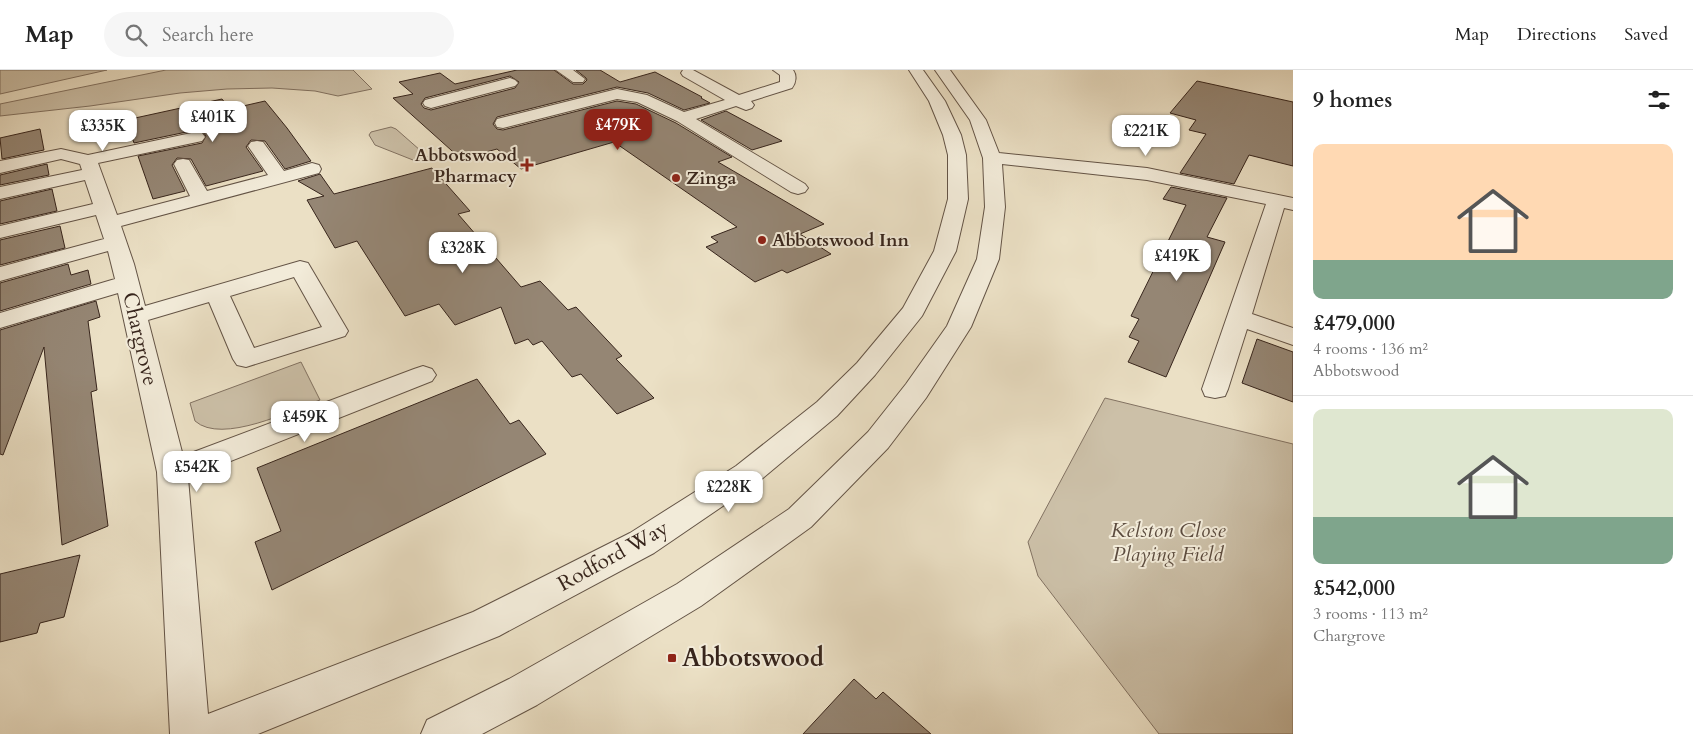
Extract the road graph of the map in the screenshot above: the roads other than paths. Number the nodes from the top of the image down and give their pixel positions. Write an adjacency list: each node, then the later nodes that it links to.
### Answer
1 (563, 70): 7 (street)
2 (916, 70): 38 (street, Rodford Way)
3 (942, 70): 14 (street)
4 (492, 71): 9 (street)
5 (790, 71): 8 (street)
6 (688, 73): 8 (street)
7 (578, 79)
8 (737, 100): 10 (street); 11 (street)
9 (431, 103)
10 (759, 112)
11 (683, 118): 12 (street); 21 (street)
12 (503, 123)
13 (257, 146): 19 (street)
14 (992, 158): 20 (street); 39 (street)
15 (1173, 161): 20 (street)
16 (90, 166): 17 (street); 22 (street); 23 (street); 25 (street, Chargrove)
17 (0, 167)
18 (312, 169): 19 (street)
19 (280, 178): 23 (street)
20 (1175, 180): 24 (street)
21 (798, 188)
22 (0, 193)
23 (201, 199): 25 (street)
24 (1285, 202): 31 (street)
25 (109, 224): 26 (street); 27 (street); 28 (street, Chargrove)
26 (0, 232)
27 (0, 274)
28 (127, 283): 30 (street, Chargrove); 32 (street)
29 (217, 292): 29 (street); 30 (street)
30 (135, 316): 36 (street, Chargrove)
31 (1238, 318): 33 (street); 35 (street)
32 (0, 321)
33 (1293, 337)
34 (423, 375): 36 (street)
35 (1215, 389)
36 (172, 472): 37 (street, Chargrove)
37 (190, 734)
38 (209, 734)
39 (441, 734)

